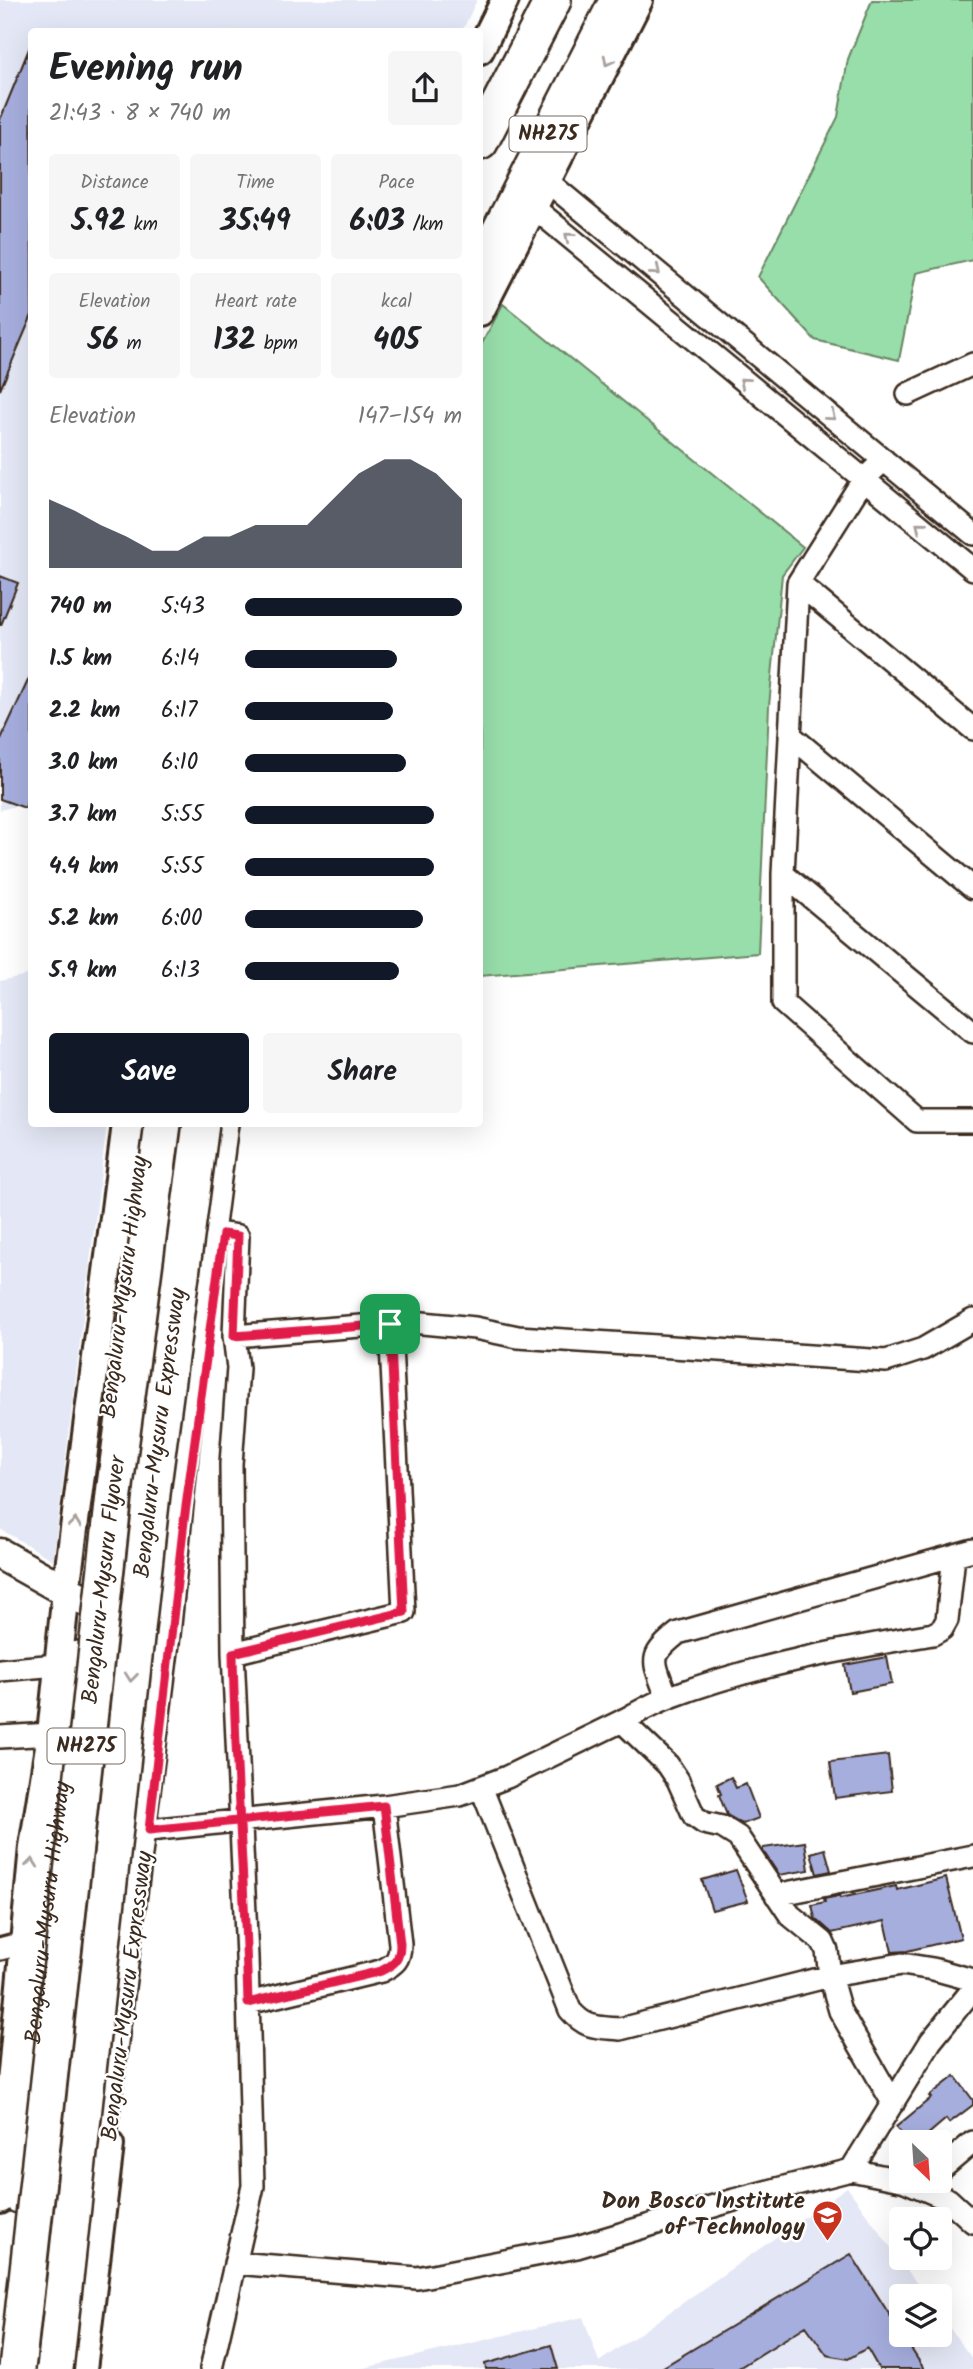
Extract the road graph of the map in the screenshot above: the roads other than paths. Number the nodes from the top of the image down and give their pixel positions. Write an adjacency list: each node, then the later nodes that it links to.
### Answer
1 (505, 0): 7 (street)
2 (531, 0): 8 (highway)
3 (553, 0): 9 (highway, NH275)
4 (596, 0): 12 (highway, NH275)
5 (618, 0): 13 (highway, NH275)
6 (639, 0): 10 (street, NH275, one-way to 10)
7 (483, 45)
8 (483, 94)
9 (483, 136)
10 (547, 181): 11 (street, NH275); 17 (street, one-way to 17)
11 (533, 207): 14 (street, NH275); 18 (street, one-way to 11)
12 (483, 218)
13 (483, 264)
14 (483, 306)
15 (973, 364): 16 (street)
16 (908, 394)
17 (884, 460): 18 (street); 19 (street)
18 (863, 480): 20 (street, one-way to 18); 21 (street)
19 (973, 534)
20 (973, 569)
21 (798, 583): 22 (street); 23 (street)
22 (973, 729)
23 (790, 735): 24 (street); 25 (street)
24 (783, 874): 26 (street); 27 (street)
25 (973, 888)
26 (973, 1032)
27 (973, 1121)
28 (127, 1127): 40 (street, NH275, one-way to 28)
29 (146, 1127): 40 (highway, Bengaluru-Mysuru Highway / NH275)
30 (163, 1127): 71 (highway, Bengaluru-Mysuru Flyover / NH275, bridge)
31 (201, 1127): 72 (highway, Bengaluru-Mysuru Expressway / NH275, one-way to 72, bridge)
32 (220, 1127): 41 (highway, Bengaluru-Mysuru Expressway / NH275)
33 (236, 1127): 34 (street, Bengaluru-Mysuru Expressway / NH275)
34 (223, 1234): 37 (street); 52 (street, Bengaluru-Mysuru Expressway / NH275)
35 (973, 1320): 36 (street)
36 (390, 1324): 37 (street); 42 (street)
37 (234, 1336): 42 (street)
38 (964, 1553): 45 (street); 45 (street)
39 (0, 1554): 40 (main road)
40 (76, 1595): 41 (main road); 43 (street, NH275); 70 (highway, Bengaluru-Mysuru Highway / NH275)
41 (162, 1635): 73 (highway, Bengaluru-Mysuru Expressway / NH275)
42 (233, 1653): 51 (street)
43 (57, 1665): 44 (street); 47 (street, NH275)
44 (0, 1671)
45 (667, 1698): 46 (street)
46 (622, 1721): 49 (street); 54 (street)
47 (51, 1734): 48 (street); 55 (street, NH275, one-way to 47)
48 (0, 1737)
49 (481, 1787): 50 (street); 56 (street)
50 (384, 1806): 51 (street); 59 (street)
51 (240, 1821): 52 (street); 59 (street)
52 (149, 1830): 74 (street, Bengaluru-Mysuru Expressway / NH275)
53 (973, 1856): 54 (street)
54 (776, 1895): 56 (street)
55 (12, 1946): 62 (street, NH275)
56 (830, 1976): 57 (street); 60 (street)
57 (973, 1980)
58 (973, 1989): 60 (street)
59 (248, 2003): 69 (street)
60 (893, 2103): 64 (street)
61 (973, 2142): 63 (street)
62 (3, 2153): 67 (street, NH275)
63 (952, 2160)
64 (851, 2170): 65 (street); 69 (street)
65 (889, 2177)
66 (935, 2193): 68 (street)
67 (0, 2200)
68 (973, 2222)
69 (235, 2263): 75 (street)
70 (0, 2369)
71 (17, 2369)
72 (55, 2369)
73 (72, 2369)
74 (83, 2369)
75 (211, 2369)

